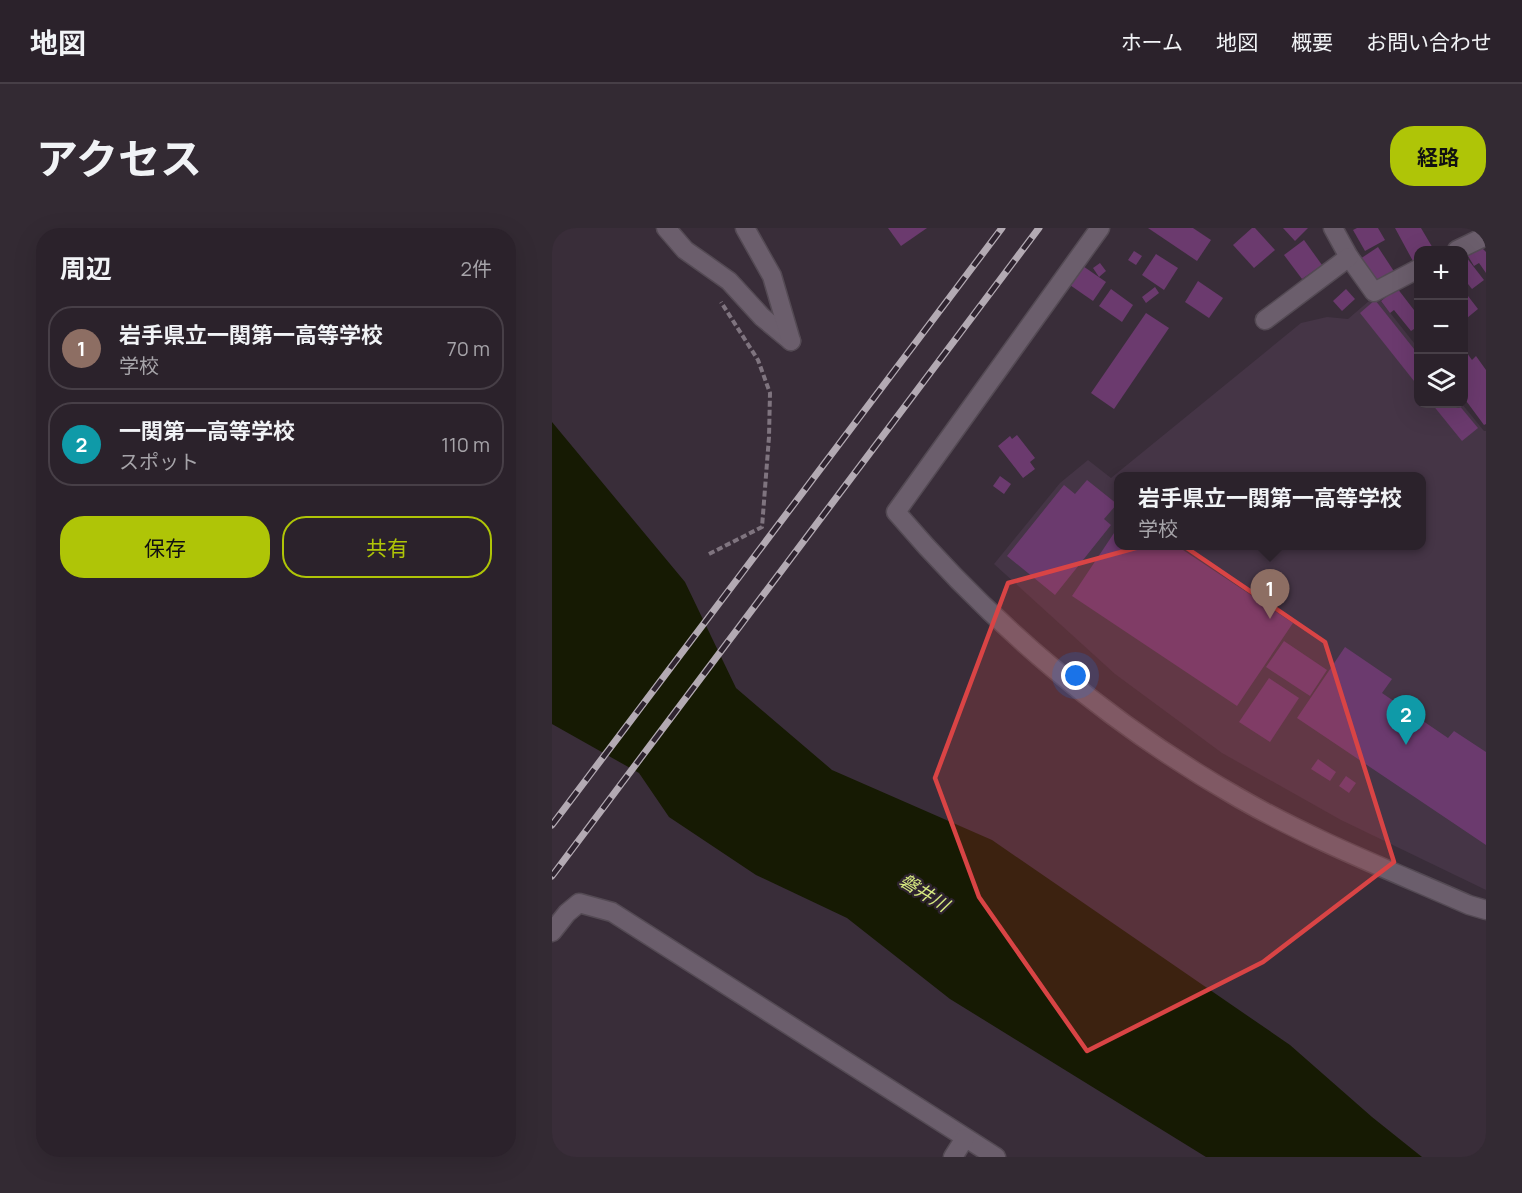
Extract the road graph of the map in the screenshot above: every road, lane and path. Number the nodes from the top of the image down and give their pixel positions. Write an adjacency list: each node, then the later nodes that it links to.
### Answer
1 (666, 228): 8 (street)
2 (745, 228): 8 (street)
3 (1100, 228): 12 (street)
4 (1333, 228): 7 (street)
5 (1486, 236): 6 (street)
6 (1465, 246)
7 (1349, 257): 9 (street); 10 (street)
8 (712, 270): 11 (path)
9 (1414, 272)
10 (1265, 320)
11 (709, 554)
12 (1486, 910)
13 (552, 932): 14 (street)
14 (964, 1138): 15 (street); 16 (street)
15 (953, 1157)
16 (996, 1157)

